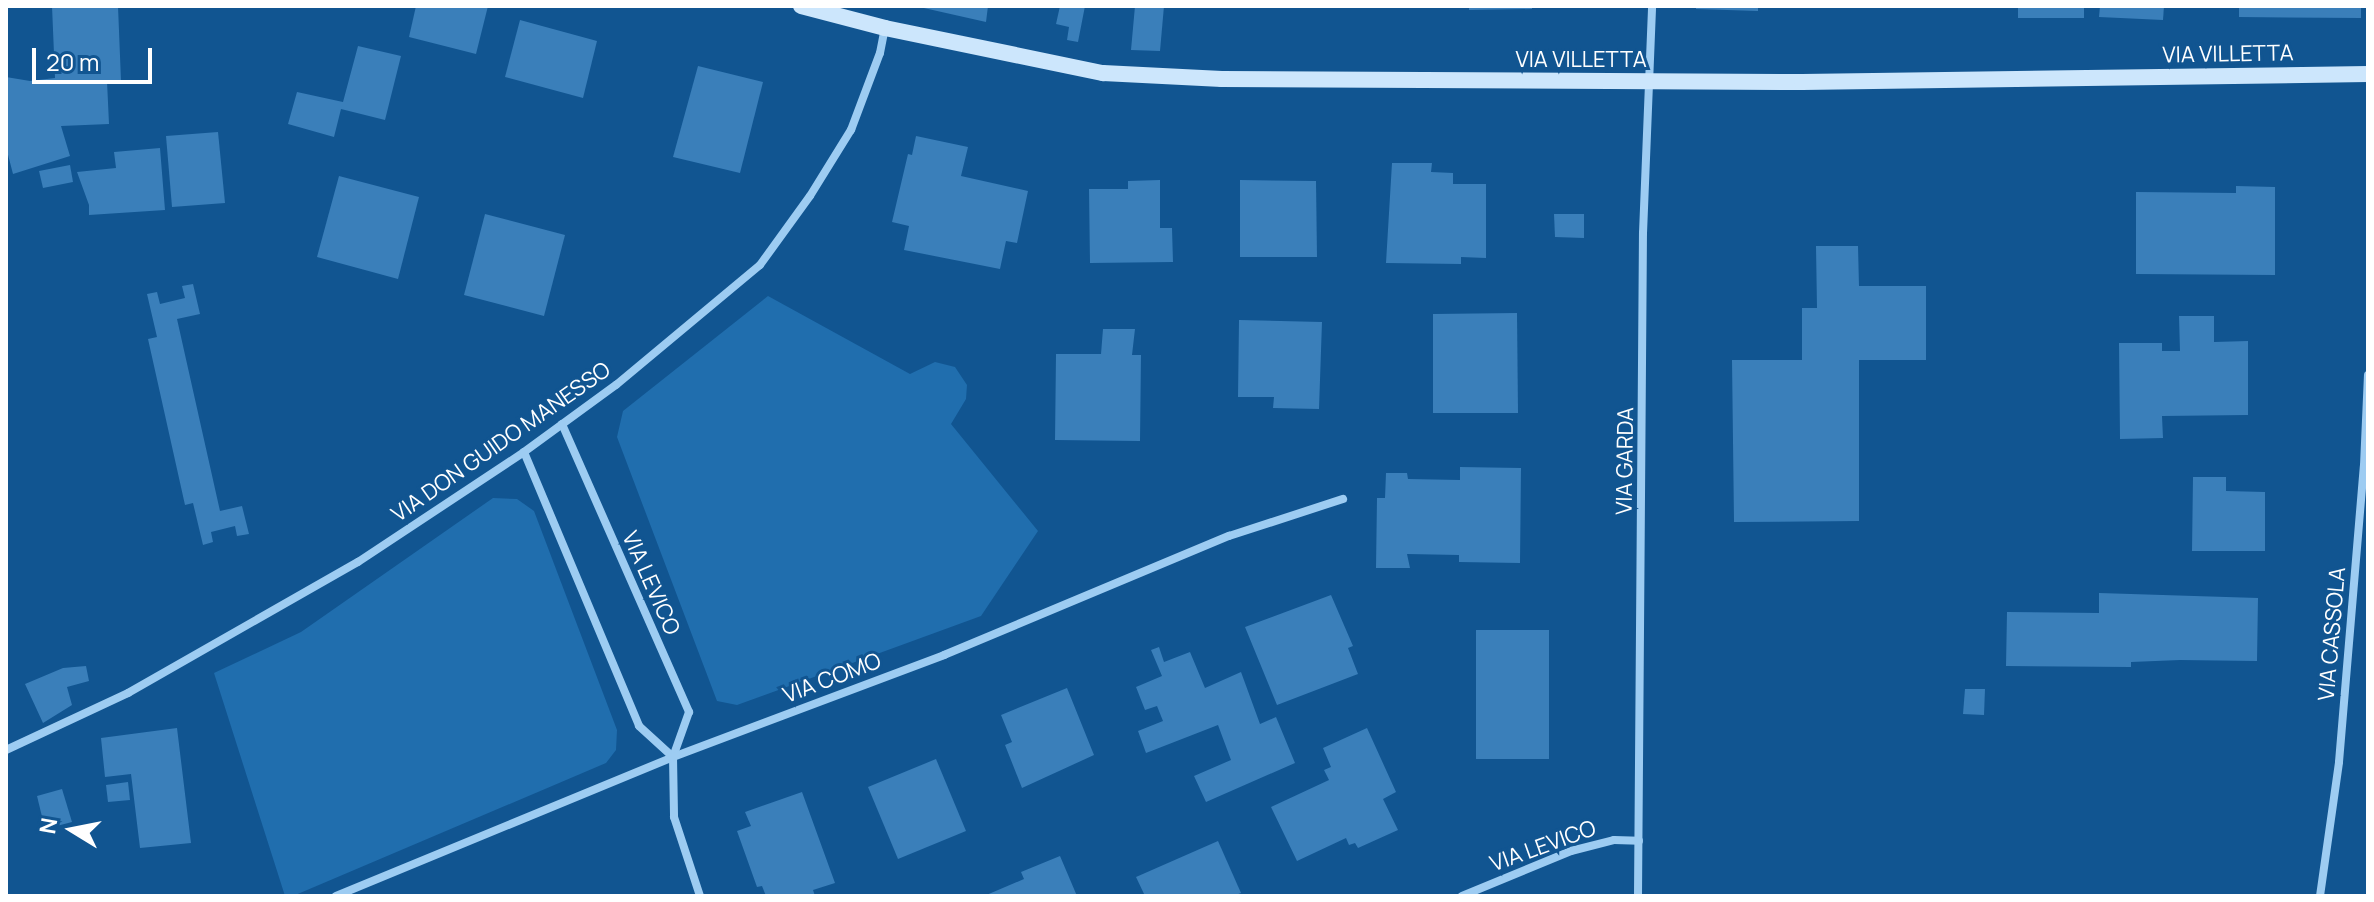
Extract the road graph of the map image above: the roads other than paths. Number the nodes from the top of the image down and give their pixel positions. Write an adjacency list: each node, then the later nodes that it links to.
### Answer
1 (801, 6): 3 (street, VIA VILLETTA)
2 (1652, 6): 5 (street, VIA GARDA)
3 (885, 28): 5 (street, VIA VILLETTA); 7 (street, VIA DON GUIDO MANESSO)
4 (2368, 74): 5 (street, VIA VILLETTA)
5 (1648, 82): 13 (street, VIA GARDA)
6 (2368, 375): 9 (street, VIA CASSOLA)
7 (562, 424): 8 (street, VIA DON GUIDO MANESSO); 12 (street, VIA LEVICO)
8 (524, 452): 11 (street, VIA DON GUIDO MANESSO); 12 (street)
9 (2366, 466): 18 (street, VIA CASSOLA)
10 (1343, 499): 12 (street, VIA COMO)
11 (6, 750)
12 (673, 757): 14 (street, VIA COMO); 15 (street, VIA LEVICO)
13 (1639, 841): 16 (street, VIA LEVICO); 17 (street, VIA GARDA)
14 (336, 896)
15 (700, 896)
16 (1462, 896)
17 (1638, 896)
18 (2320, 896)

